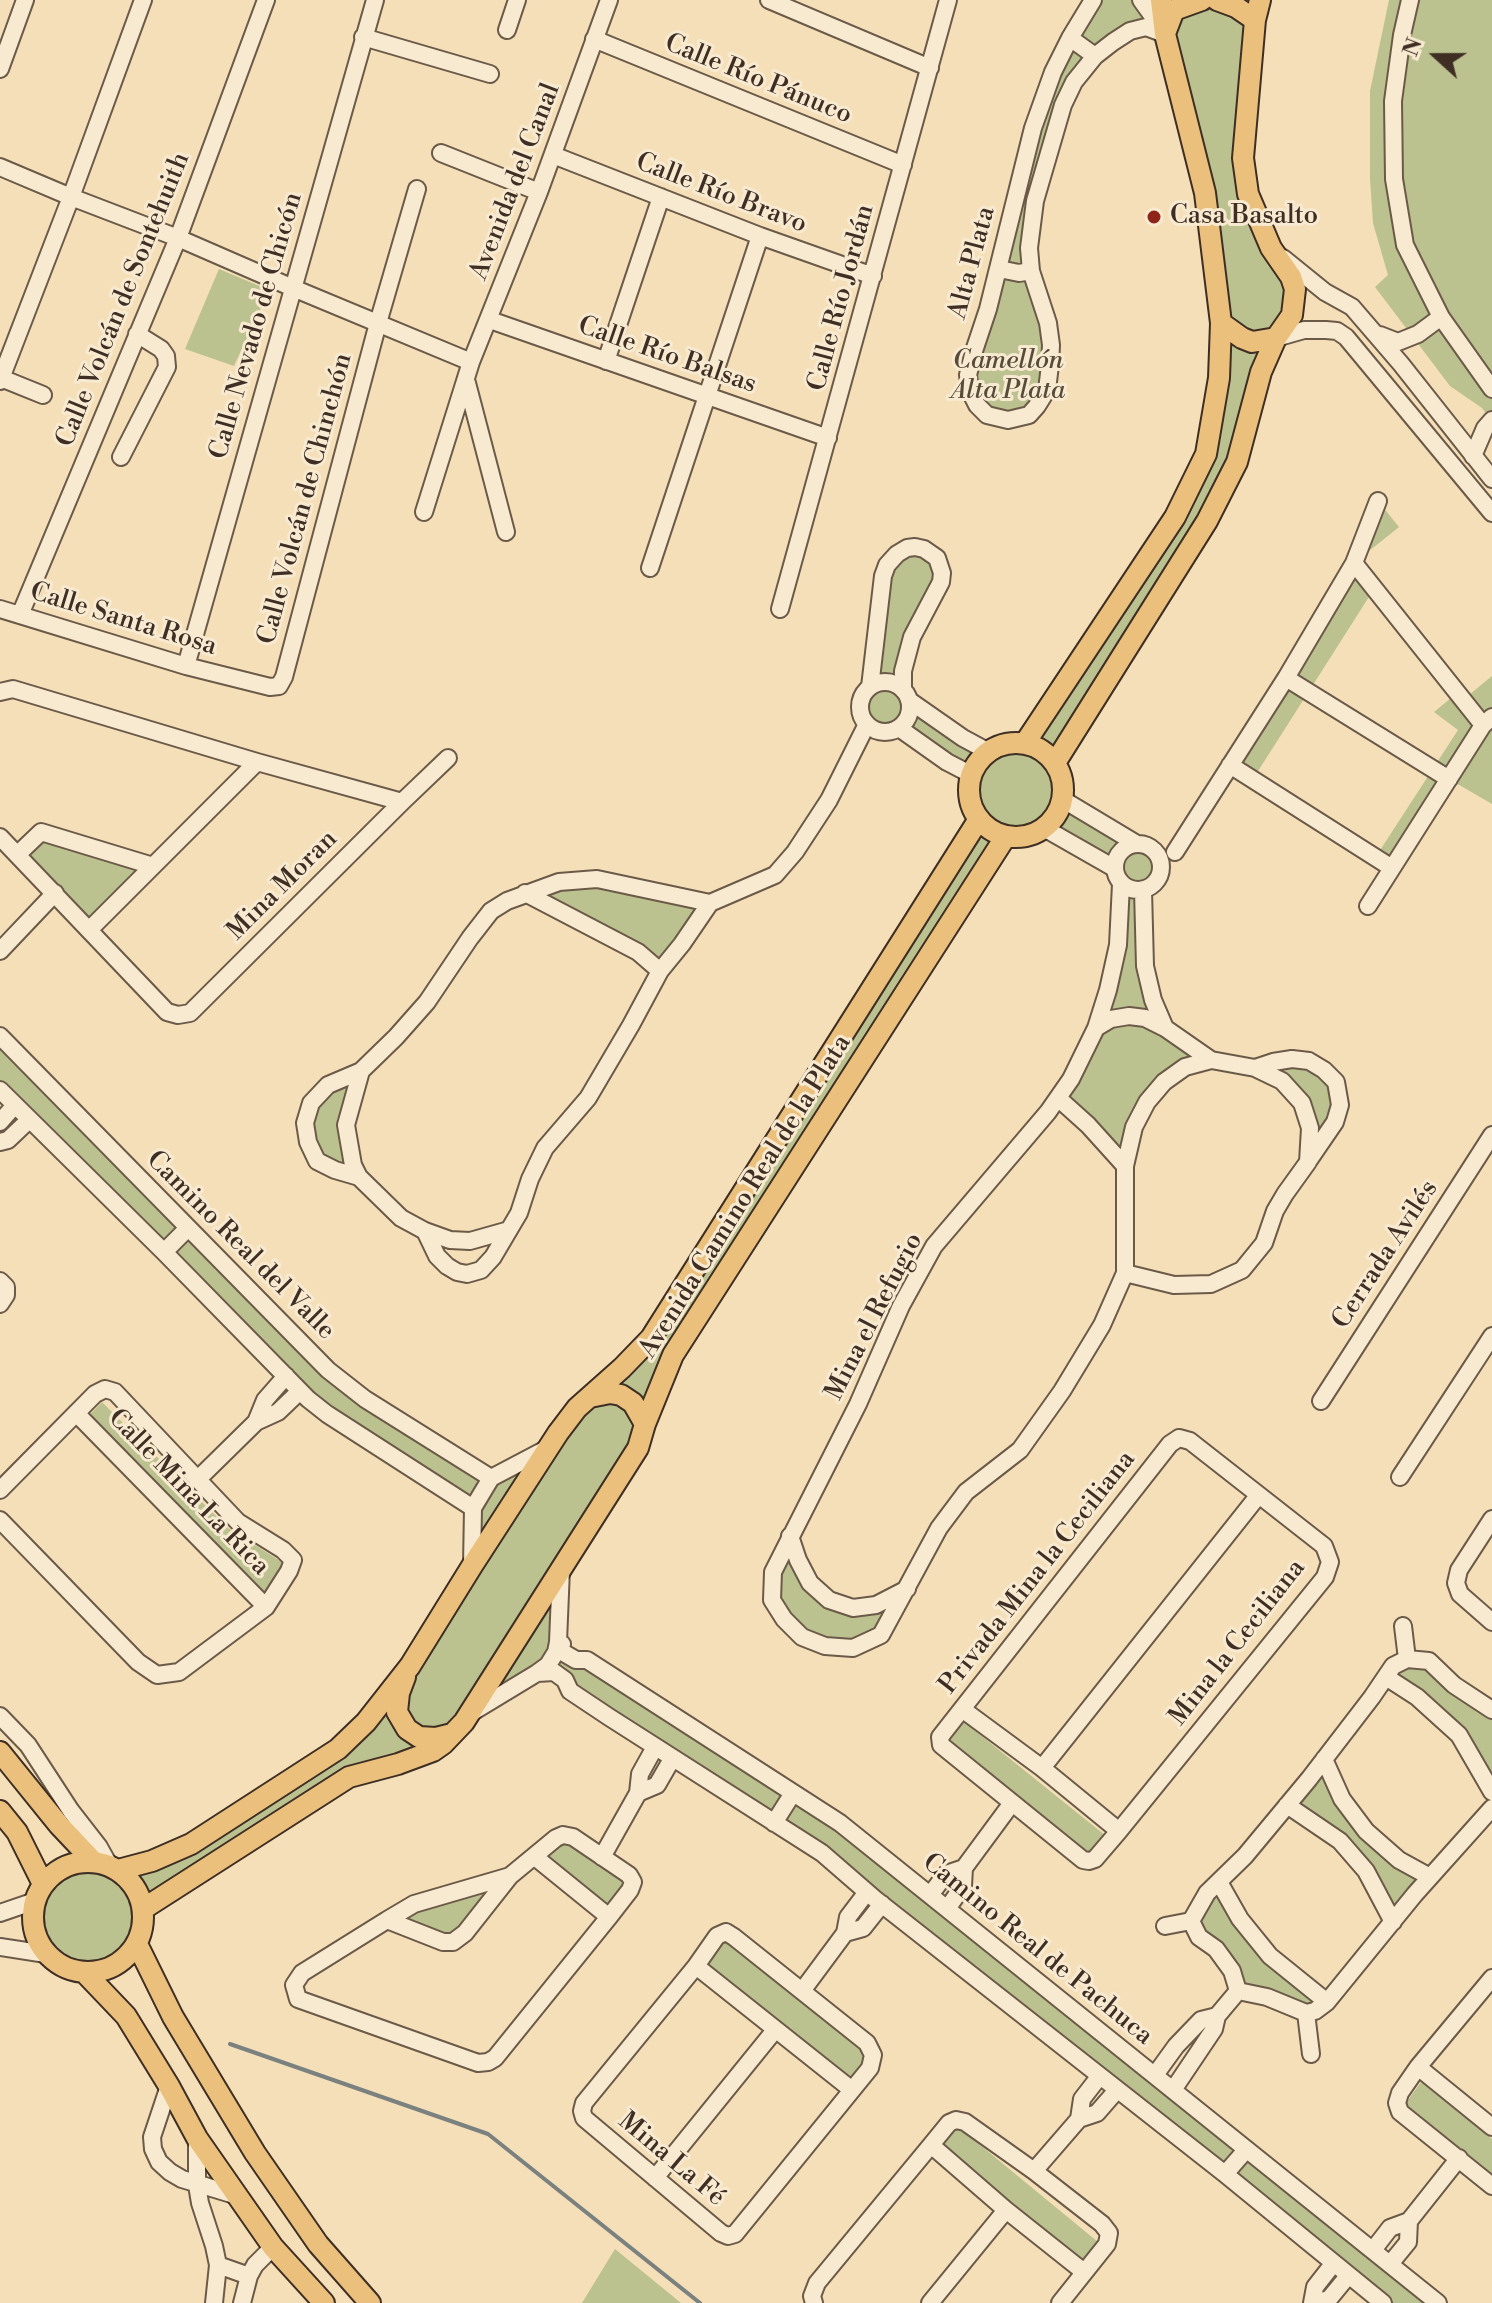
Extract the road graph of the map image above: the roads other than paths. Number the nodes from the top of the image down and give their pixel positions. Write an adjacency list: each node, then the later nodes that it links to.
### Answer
1 (25, 0): 24 (street)
2 (143, 0): 32 (street)
3 (266, 0): 35 (street, Calle Volcán de Sontehuith)
4 (375, 0): 19 (street, Calle Nevado de Chicón)
5 (517, 0): 17 (street)
6 (609, 0): 21 (street, Avenida del Canal)
7 (769, 0): 23 (street)
8 (948, 0): 23 (street, Calle Río Jordán)
9 (1093, 0): 20 (street, Alta Plata)
10 (1141, 0): 18 (street)
11 (1161, 0): 18 (main road)
12 (1202, 0): 18 (main road)
13 (1217, 0): 16 (main road)
14 (1260, 0): 16 (main road)
15 (1410, 0): 41 (street)
16 (1255, 20): 36 (main road)
17 (507, 30)
18 (1165, 34): 22 (street, Alta Plata); 44 (main road)
19 (363, 37): 25 (street); 40 (street, Calle Nevado de Chicón)
20 (1070, 38): 22 (street); 37 (street, Alta Plata)
21 (594, 39): 27 (street, Avenida del Canal); 28 (street, Calle Río Pánuco)
22 (1095, 56): 38 (street, Alta Plata)
23 (930, 68): 28 (street, Calle Río Jordán)
24 (0, 69)
25 (490, 74)
26 (441, 153): 31 (street)
27 (553, 155): 31 (street, Avenida del Canal); 33 (street, Calle Río Bravo)
28 (903, 165): 39 (street, Calle Río Jordán)
29 (0, 167): 32 (street, Calle Volcán de Chinchón)
30 (417, 189): 43 (street, Calle Volcán de Chinchón)
31 (539, 192): 42 (street, Avenida del Canal)
32 (71, 197): 35 (street, Calle Volcán de Chinchón); 50 (street)
33 (661, 197): 34 (street, Calle Río Bravo); 48 (street)
34 (760, 236): 39 (street, Calle Río Bravo); 54 (street)
35 (178, 238): 40 (street, Calle Volcán de Chinchón); 46 (street, Calle Volcán de Sontehuith)
36 (1271, 248): 45 (street); 47 (main road)
37 (999, 269): 38 (street); 38 (street, Alta Plata)
38 (1031, 271)
39 (873, 276): 56 (street, Calle Río Jordán)
40 (293, 288): 43 (street, Calle Volcán de Chinchón); 69 (street, Calle Nevado de Chicón)
41 (1441, 317): 45 (street); 52 (street)
42 (490, 320): 48 (street, Calle Río Balsas); 49 (street, Avenida del Canal)
43 (378, 323): 49 (street, Calle Volcán de Chinchón); 71 (street, Calle Volcán de Chinchón)
44 (1221, 323): 47 (main road); 78 (main road)
45 (1375, 333): 57 (street)
46 (137, 334): 58 (street); 68 (street, Calle Volcán de Sontehuith)
47 (1276, 338): 62 (street); 82 (main road)
48 (606, 361): 54 (street, Calle Río Balsas)
49 (471, 362): 51 (street, Avenida del Canal)
50 (1, 380): 53 (street)
51 (467, 381): 61 (street, Avenida del Canal); 63 (street, Avenida del Canal)
52 (1492, 389)
53 (43, 395)
54 (707, 395): 56 (street, Calle Río Balsas); 65 (street)
55 (1492, 420): 57 (street)
56 (828, 438): 67 (street, Calle Río Jordán)
57 (1473, 456): 59 (street)
58 (121, 457)
59 (1492, 479)
60 (1378, 501): 64 (street)
61 (424, 512)
62 (1492, 513)
63 (506, 532)
64 (1354, 563): 70 (street); 75 (street)
65 (650, 568)
66 (0, 609): 68 (street, Calle Santa Rosa)
67 (780, 609)
68 (20, 615): 69 (street, Calle Santa Rosa)
69 (186, 666): 71 (street, Calle Santa Rosa)
70 (1286, 678): 83 (street); 85 (street)
71 (279, 686)
72 (870, 687): 74 (street); 74 (street); 76 (street)
73 (0, 692): 81 (street)
74 (907, 695): 77 (street); 79 (street)
75 (1488, 721): 85 (street)
76 (867, 724): 77 (street); 101 (street)
77 (899, 728): 84 (street)
78 (1025, 743): 79 (main road); 82 (main road)
79 (989, 752): 84 (main road)
80 (448, 758): 87 (street, Mina Moran)
81 (257, 762): 87 (street); 95 (street)
82 (1055, 763): 86 (main road)
83 (1230, 765): 93 (street); 96 (street)
84 (972, 775): 88 (main road)
85 (1449, 779): 96 (street)
86 (1062, 799): 89 (main road); 92 (street)
87 (402, 802): 103 (street, Mina Moran)
88 (979, 819): 90 (main road); 132 (main road, Avenida Camino Real de la Plata)
89 (1044, 828): 90 (main road); 97 (street)
90 (1006, 836): 136 (main road, Avenida Camino Real de la Plata)
91 (0, 837): 94 (street, Mina Moran)
92 (1137, 844): 97 (street); 98 (street)
93 (1175, 852)
94 (18, 854): 95 (street); 99 (street, Mina Moran)
95 (153, 866): 103 (street)
96 (1392, 868): 102 (street)
97 (1118, 876): 98 (street); 106 (street, Mina el Refugio)
98 (1143, 890): 107 (street)
99 (55, 893): 103 (street, Mina Moran); 104 (street)
100 (525, 893): 101 (street); 105 (street); 111 (street)
101 (710, 903): 105 (street)
102 (1368, 906)
103 (89, 930)
104 (0, 951)
105 (660, 971): 123 (street)
106 (1096, 1028): 107 (street); 113 (street, Mina el Refugio)
107 (1165, 1028): 109 (street)
108 (0, 1036): 122 (street, Camino Real del Valle)
109 (1211, 1060): 110 (street); 120 (street, Mina el Refugio)
110 (1255, 1068): 119 (street); 119 (street)
111 (361, 1071): 121 (street); 121 (street)
112 (0, 1090): 114 (street)
113 (1058, 1098): 120 (street); 147 (street, Mina el Refugio)
114 (15, 1105): 115 (street); 116 (street)
115 (29, 1120): 118 (street); 125 (street)
116 (0, 1122)
117 (1492, 1135): 133 (street, Cerrada Avilés)
118 (0, 1142)
119 (1308, 1162): 126 (street)
120 (1125, 1166): 126 (street, Mina el Refugio)
121 (359, 1177): 124 (street)
122 (188, 1228): 125 (street); 139 (street, Camino Real del Valle)
123 (509, 1230): 124 (street); 124 (street)
124 (425, 1231)
125 (164, 1252): 130 (street)
126 (1125, 1273): 150 (street, Mina el Refugio)
127 (0, 1281): 128 (street)
128 (0, 1304)
129 (1492, 1336): 140 (street)
130 (286, 1376): 131 (street); 135 (street, Calle Mina La Rica)
131 (300, 1391): 135 (street, Calle Mina La Rica); 144 (street)
132 (590, 1397): 136 (main road); 138 (main road, Avenida Camino Real de la Plata)
133 (1321, 1401)
134 (76, 1413): 141 (street, Calle Mina La Rica); 142 (street, Calle Mina La Rica); 151 (street, Calle Mina La Rica)
135 (256, 1422): 141 (street, Calle Mina La Rica)
136 (645, 1424): 149 (main road, Avenida Camino Real de la Plata)
137 (1179, 1438): 143 (street, Mina la Ceciliana); 159 (street, Privada Mina la Ceciliana)
138 (546, 1449): 139 (street); 148 (main road, Avenida Camino Real de la Plata)
139 (488, 1476): 144 (street)
140 (1400, 1477)
141 (197, 1480): 151 (street, Calle Mina La Rica)
142 (0, 1490)
143 (1258, 1496): 169 (street); 178 (street, Mina la Ceciliana)
144 (470, 1506): 148 (street)
145 (1492, 1519): 152 (street)
146 (0, 1520): 151 (street, Calle Mina La Rica)
147 (790, 1536): 150 (street); 150 (street, Mina el Refugio)
148 (472, 1566): 156 (main road, Avenida Camino Real de la Plata)
149 (561, 1569): 154 (street); 161 (main road, Avenida Camino Real de la Plata)
150 (907, 1589)
151 (266, 1607)
152 (1492, 1622)
153 (1403, 1626): 155 (street)
154 (558, 1642): 157 (street); 172 (street, Camino Real de Pachuca)
155 (1407, 1659): 158 (street); 160 (street)
156 (410, 1666): 163 (main road); 181 (main road, Avenida Camino Real de la Plata)
157 (537, 1673): 161 (street); 165 (street)
158 (1386, 1677): 168 (street); 170 (street)
159 (962, 1709): 164 (street, Privada Mina la Ceciliana); 169 (street)
160 (1492, 1710)
161 (471, 1713): 163 (main road, Avenida Camino Real de la Plata)
162 (0, 1716): 181 (street)
163 (454, 1733): 190 (main road, Avenida Camino Real de la Plata)
164 (939, 1741): 173 (street, Mina la Ceciliana)
165 (655, 1747): 167 (street); 171 (street)
166 (0, 1752): 181 (main road)
167 (672, 1759): 171 (street); 177 (street)
168 (1324, 1759): 174 (street); 184 (street)
169 (1042, 1768): 178 (street)
170 (1492, 1792)
171 (638, 1793): 180 (street)
172 (793, 1793): 177 (street); 188 (street, Camino Real de Pachuca)
173 (1012, 1803): 178 (street, Mina la Ceciliana); 182 (street)
174 (1287, 1805): 185 (street); 196 (street)
175 (1492, 1808): 184 (street)
176 (0, 1811): 186 (main road)
177 (774, 1823): 187 (street)
178 (1119, 1831)
179 (535, 1857): 180 (street); 183 (street); 193 (street)
180 (602, 1857): 193 (street)
181 (107, 1865): 186 (main road); 190 (main road)
182 (964, 1868): 188 (street); 191 (street)
183 (510, 1876): 194 (street); 194 (street)
184 (1430, 1877): 196 (street)
185 (1219, 1882): 195 (street); 207 (street)
186 (39, 1892): 192 (street); 201 (main road)
187 (867, 1892): 189 (street); 198 (street)
188 (930, 1895): 191 (street, Camino Real de Pachuca)
189 (882, 1904): 198 (street); 214 (street)
190 (143, 1909): 199 (main road)
191 (947, 1909): 213 (street, Camino Real de Pachuca)
192 (0, 1913)
193 (609, 1917): 194 (street)
194 (387, 1920)
195 (1191, 1921): 197 (street); 206 (street)
196 (1393, 1922): 207 (street)
197 (1165, 1926)
198 (845, 1933): 205 (street)
199 (137, 1944): 203 (main road); 244 (main road)
200 (0, 1947): 201 (street)
201 (46, 1954): 203 (main road)
202 (696, 1966): 205 (street, Mina La Fé); 210 (street); 227 (street, Mina La Fé)
203 (85, 1973): 215 (main road)
204 (1492, 1978): 212 (street)
205 (802, 1991): 216 (street, Mina La Fé)
206 (1238, 1991): 208 (street); 209 (street)
207 (1327, 2002): 208 (street)
208 (1306, 2013): 211 (street)
209 (1217, 2016): 213 (street); 218 (street)
210 (775, 2030): 216 (street); 227 (street)
211 (1311, 2054)
212 (1418, 2067): 220 (street); 224 (street)
213 (1155, 2075): 218 (street, Camino Real de Pachuca)
214 (1099, 2077): 217 (street); 219 (street)
215 (169, 2086): 221 (main road); 228 (street)
216 (852, 2090): 227 (street, Mina La Fé)
217 (1117, 2090): 219 (street); 226 (street)
218 (1173, 2090): 223 (street, Camino Real de Pachuca)
219 (1079, 2119): 225 (street)
220 (1492, 2127)
221 (197, 2138): 228 (street); 230 (main road)
222 (931, 2145): 225 (street); 231 (street); 245 (street)
223 (1246, 2150): 226 (street); 234 (street, Camino Real de Pachuca)
224 (1459, 2158): 229 (street); 232 (street)
225 (1034, 2171): 238 (street)
226 (1225, 2174): 235 (street)
227 (655, 2178)
228 (197, 2185): 230 (street); 237 (street)
229 (1492, 2186)
230 (238, 2196): 233 (main road)
231 (1006, 2210): 238 (street); 246 (street)
232 (1409, 2221): 234 (street); 236 (street)
233 (273, 2247): 239 (street); 243 (main road)
234 (1373, 2250): 236 (street, Camino Real de Pachuca)
235 (1333, 2264): 240 (street); 248 (street)
236 (1390, 2264): 250 (street, Camino Real de Pachuca)
237 (218, 2265): 239 (street); 241 (street)
238 (1084, 2272): 247 (street)
239 (249, 2276): 242 (street)
240 (1348, 2276): 248 (street); 249 (street)
241 (214, 2303)
242 (242, 2303)
243 (324, 2303)
244 (370, 2303)
245 (814, 2303)
246 (930, 2303)
247 (1060, 2303)
248 (1314, 2303)
249 (1383, 2303)
250 (1438, 2303)

